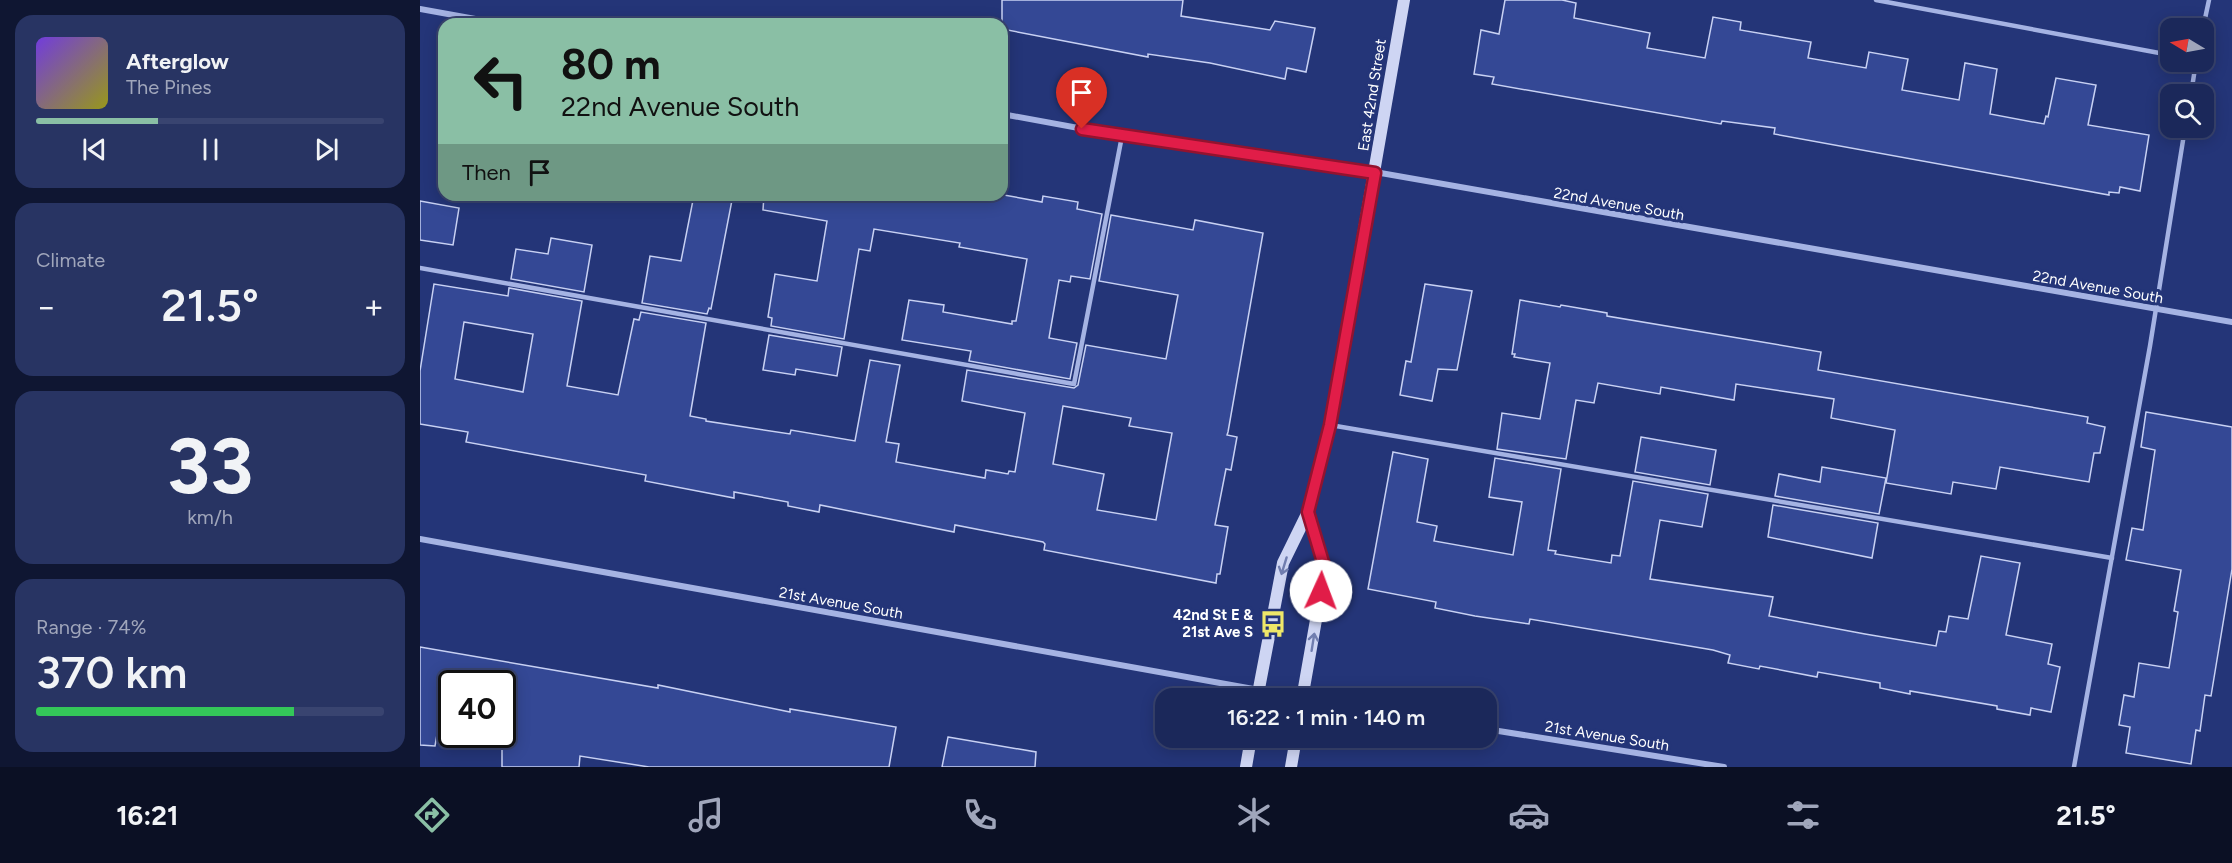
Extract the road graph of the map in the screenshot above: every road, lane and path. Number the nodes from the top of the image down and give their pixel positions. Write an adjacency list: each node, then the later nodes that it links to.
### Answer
1 (1404, 0): 11 (street, East 42nd Street)
2 (1876, 0): 7 (lane)
3 (2209, 0): 6 (lane)
4 (420, 9): 5 (street)
5 (470, 18)
6 (2205, 18)
7 (2160, 53)
8 (1008, 115): 9 (street, 22nd Avenue South)
9 (1122, 136): 11 (street, 22nd Avenue South); 12 (lane)
10 (2184, 138): 13 (lane)
11 (1375, 173): 13 (street, 22nd Avenue South); 15 (street, East 42nd Street)
12 (420, 267)
13 (2156, 310): 14 (street, 22nd Avenue South); 18 (lane)
14 (2232, 322)
15 (1330, 425): 16 (street, East 42nd Street); 18 (lane)
16 (1308, 512): 20 (street, East 42nd Street, one-way to 20); 21 (street, one-way to 16)
17 (420, 539): 19 (street, 21st Avenue South)
18 (2112, 558): 28 (lane)
19 (1220, 688)
20 (1259, 688)
21 (1306, 688)
22 (1497, 731): 27 (street, 21st Avenue South)
23 (1249, 748): 25 (street)
24 (1294, 748): 26 (street)
25 (1246, 767)
26 (1291, 767)
27 (1724, 767)
28 (2074, 767)

